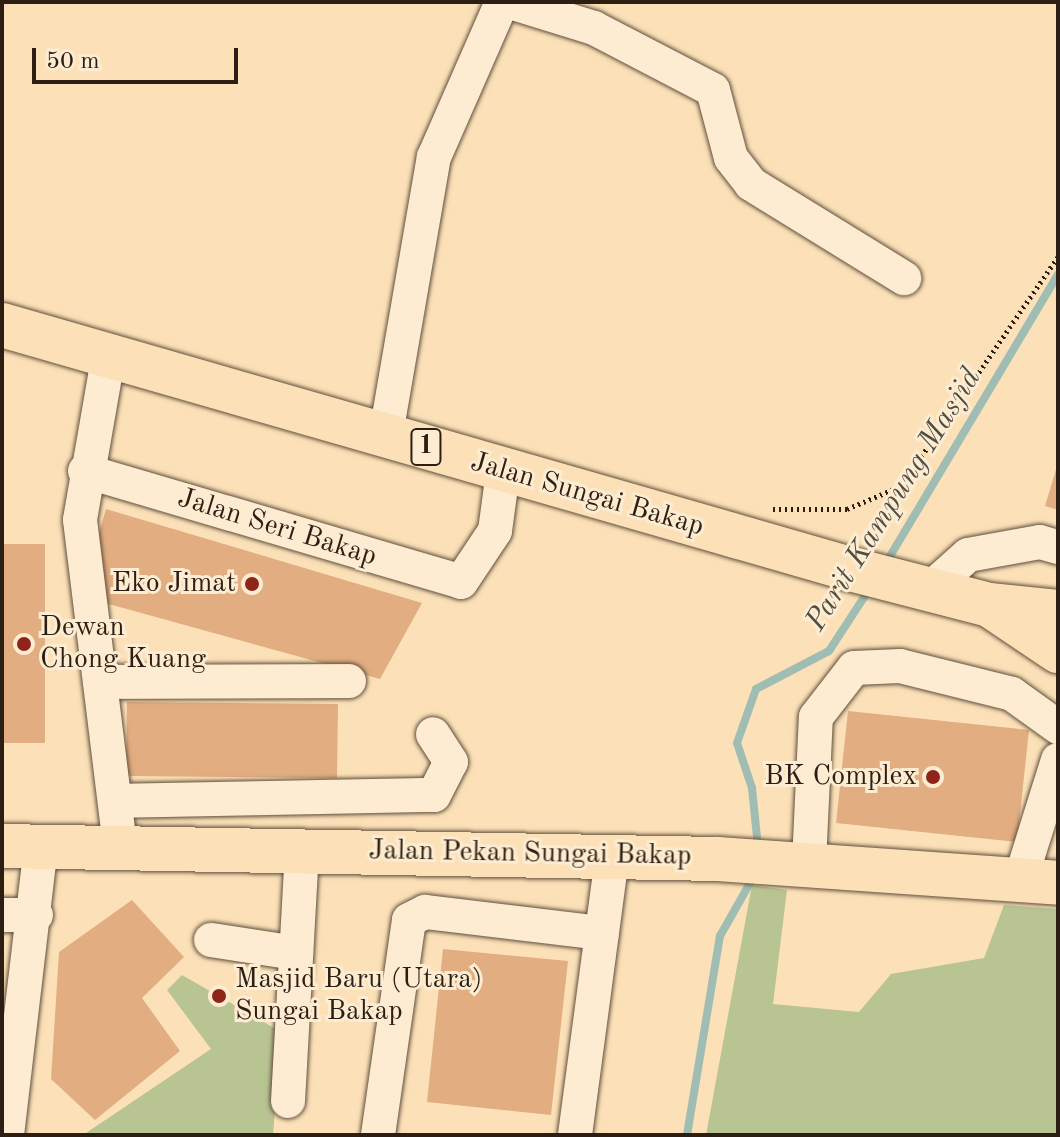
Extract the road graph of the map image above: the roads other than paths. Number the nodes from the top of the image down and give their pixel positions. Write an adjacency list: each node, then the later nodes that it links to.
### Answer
1 (502, 2): 6 (street)
2 (510, 2): 3 (street)
3 (904, 278)
4 (2, 325): 5 (main road, Jalan Sungai Bakap / 1)
5 (108, 359): 6 (main road, Jalan Sungai Bakap / 1); 7 (street)
6 (386, 434): 8 (main road, Jalan Sungai Bakap / 1)
7 (85, 471): 8 (street, Jalan Seri Bakap); 15 (street)
8 (503, 472): 10 (main road, Jalan Sungai Bakap / 1)
9 (1058, 547): 10 (street)
10 (930, 589): 11 (main road, Jalan Sungai Bakap / 1)
11 (989, 605): 12 (main road, Jalan Sungai Bakap / 1); 13 (main road, Jalan Sungai Bakap / 1)
12 (1058, 612)
13 (1058, 651)
14 (349, 681): 15 (street)
15 (100, 682): 19 (street)
16 (1058, 727): 24 (street)
17 (433, 734): 19 (street)
18 (1058, 760): 25 (street)
19 (115, 801): 20 (street)
20 (120, 845): 21 (main road, Jalan Pekan Sungai Bakap); 22 (main road, Jalan Pekan Sungai Bakap)
21 (22, 846): 27 (street)
22 (302, 849): 23 (main road, Jalan Pekan Sungai Bakap); 30 (street)
23 (612, 856): 24 (main road, Jalan Pekan Sungai Bakap); 28 (street)
24 (796, 862): 25 (main road, Jalan Pekan Sungai Bakap)
25 (1039, 882)
26 (2, 915): 27 (street)
27 (36, 915): 32 (street)
28 (602, 933): 33 (street); 34 (street)
29 (211, 940): 30 (street)
30 (296, 953): 31 (street)
31 (288, 1101)
32 (7, 1135)
33 (378, 1135)
34 (575, 1135)

